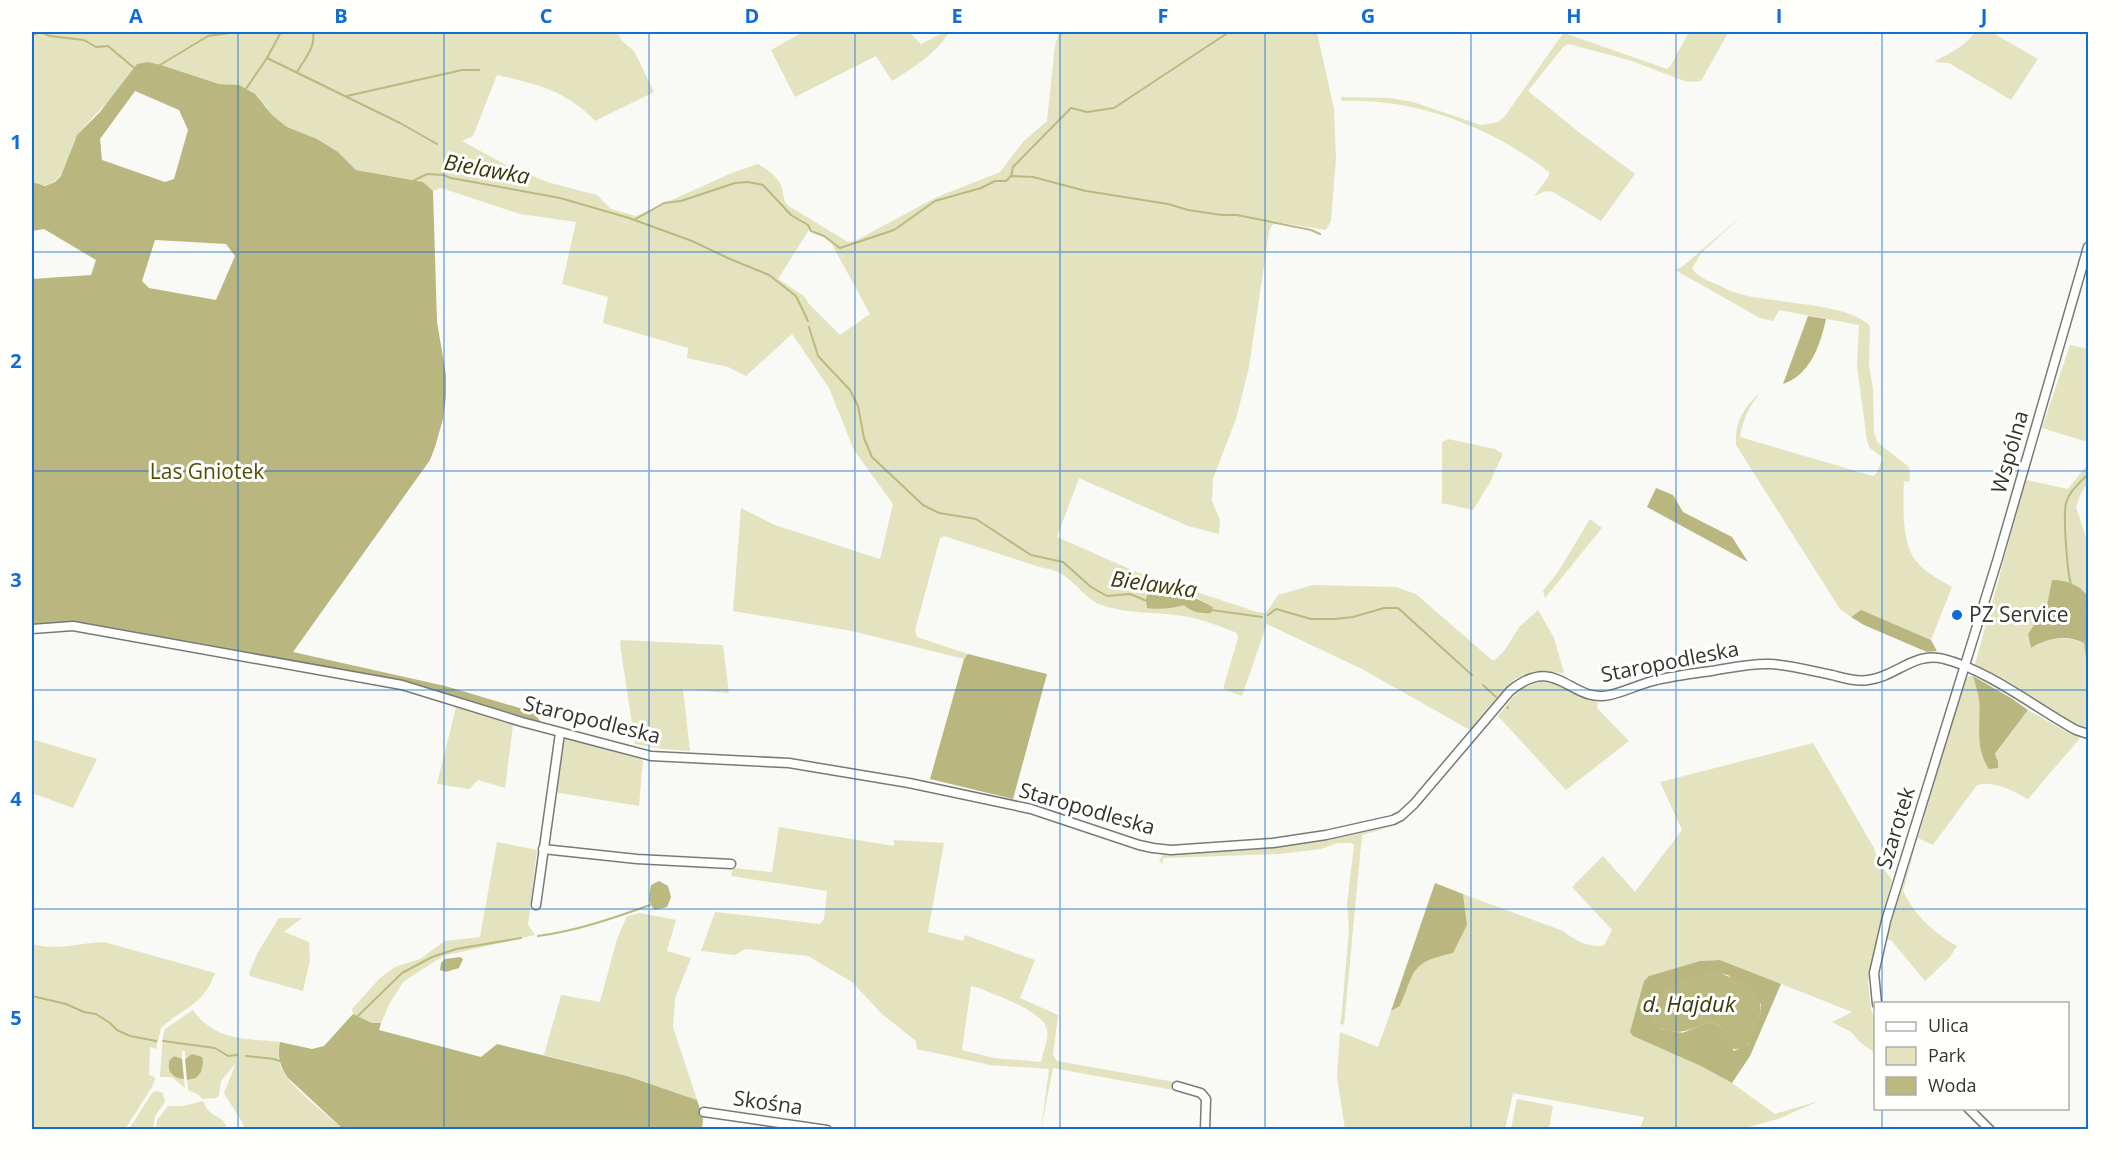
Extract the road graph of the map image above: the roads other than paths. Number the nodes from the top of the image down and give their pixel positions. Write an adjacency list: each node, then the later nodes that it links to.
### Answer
1 (2088, 247): 3 (street, Wspólna)
2 (32, 629): 4 (street, Staropodleska)
3 (1965, 666): 4 (street, Staropodleska); 5 (street, Staropodleska); 9 (street, Szarotek)
4 (560, 733): 6 (street)
5 (2088, 734)
6 (543, 849): 7 (street); 8 (street)
7 (731, 864)
8 (536, 905)
9 (1877, 1002)
10 (1177, 1086): 14 (street)
11 (1970, 1110): 15 (street)
12 (704, 1112): 13 (street, Skośna)
13 (826, 1130)
14 (1205, 1130)
15 (1990, 1130)

